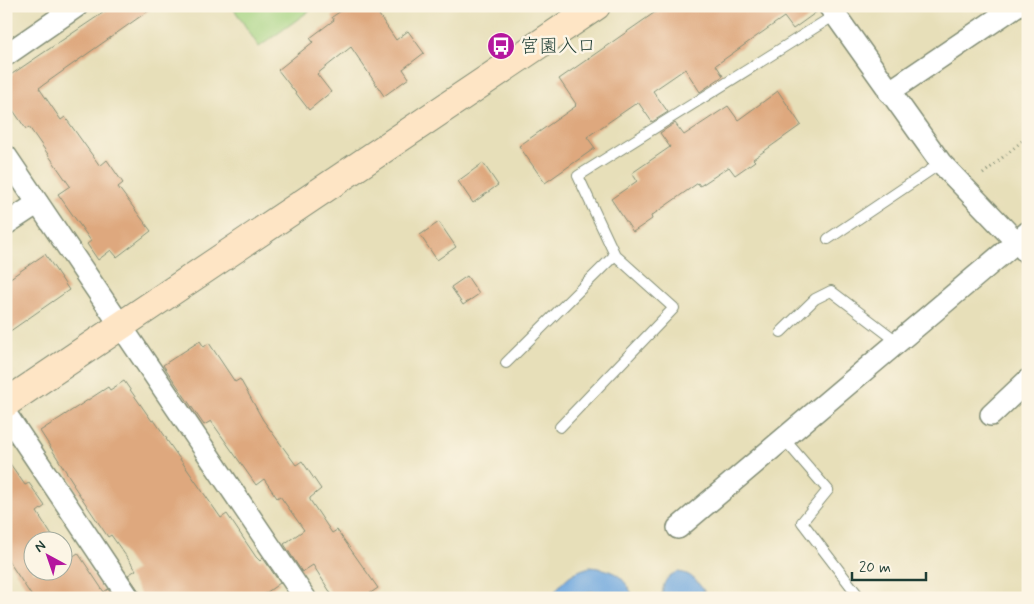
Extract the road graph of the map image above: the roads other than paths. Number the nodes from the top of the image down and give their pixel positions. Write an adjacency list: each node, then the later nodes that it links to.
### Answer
1 (77, 6): 5 (street)
2 (596, 6): 14 (street)
3 (1016, 6): 6 (street)
4 (832, 11): 6 (street); 13 (lane)
5 (6, 55)
6 (889, 92): 8 (street)
7 (6, 156): 9 (street)
8 (941, 163): 11 (lane); 12 (street)
9 (38, 202): 10 (street); 14 (street)
10 (6, 224)
11 (828, 239)
12 (1024, 243): 16 (street)
13 (616, 255): 17 (lane); 22 (lane)
14 (121, 325): 19 (street); 26 (street)
15 (781, 332): 16 (lane)
16 (898, 342): 23 (street)
17 (506, 363)
18 (1028, 380): 21 (street)
19 (6, 402)
20 (6, 414): 25 (street)
21 (991, 415)
22 (560, 427)
23 (784, 439): 24 (street); 27 (lane)
24 (678, 528)
25 (129, 598)
26 (305, 598)
27 (860, 598)

